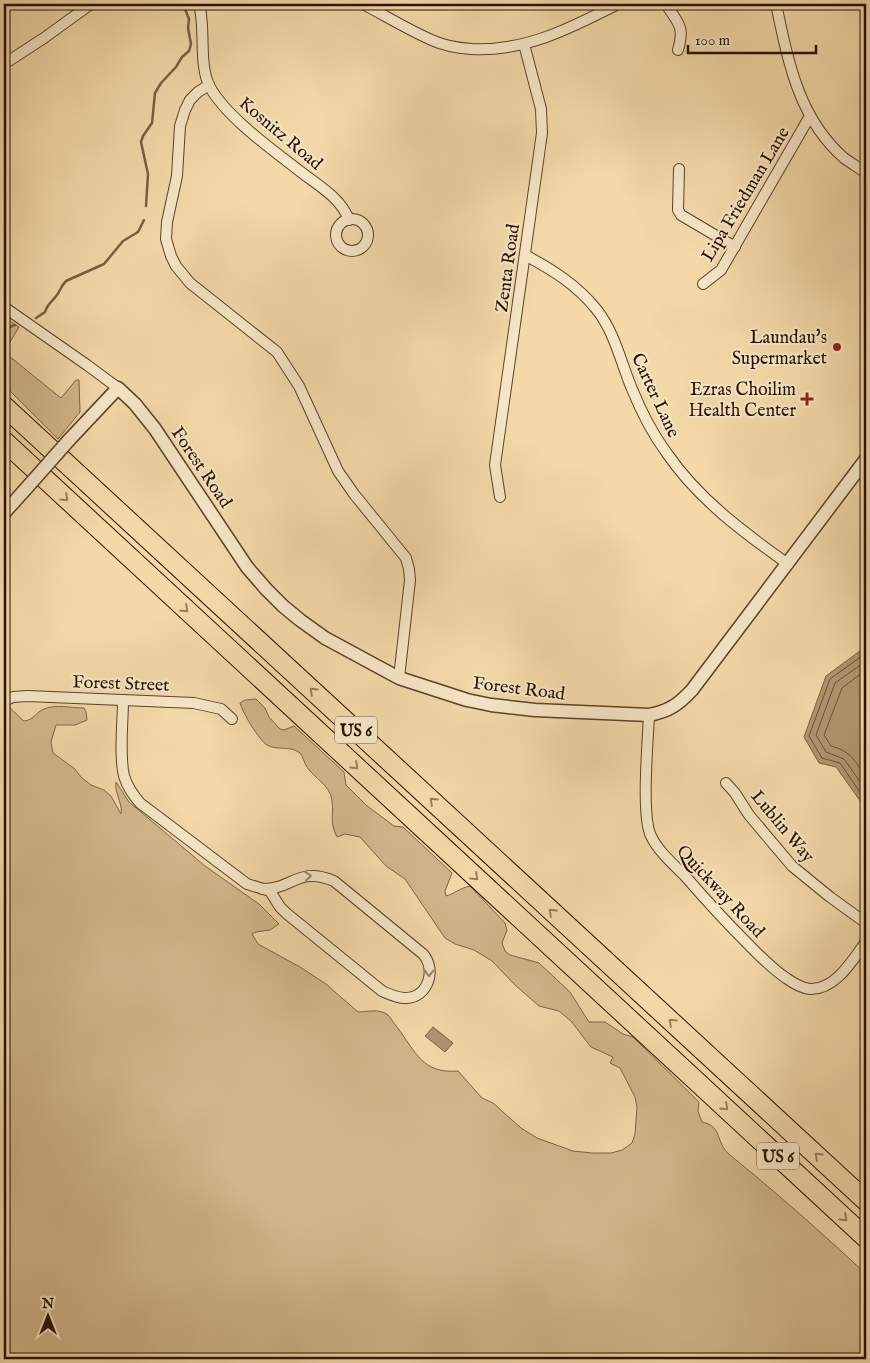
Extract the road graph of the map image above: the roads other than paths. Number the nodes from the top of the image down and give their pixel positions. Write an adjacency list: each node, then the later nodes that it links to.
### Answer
1 (91, 4): 9 (street)
2 (199, 4): 10 (street, Kosnitz Road)
3 (363, 4): 7 (street)
4 (618, 4): 7 (street)
5 (666, 4): 8 (street)
6 (776, 4): 11 (street)
7 (524, 44): 16 (street, Zenta Road)
8 (678, 50)
9 (4, 64)
10 (209, 85): 14 (street, Kosnitz Road); 26 (street)
11 (810, 116): 13 (street); 15 (street, Lipa Friedman Lane)
12 (679, 169): 15 (street)
13 (866, 173)
14 (349, 220)
15 (735, 247): 17 (street, Lipa Friedman Lane)
16 (525, 255): 23 (street, Zenta Road); 25 (street, Carter Lane)
17 (703, 284)
18 (4, 307): 19 (street)
19 (118, 388): 24 (street, bridge); 26 (street, Forest Road)
20 (4, 406): 35 (highway, US 6, one-way to 20)
21 (4, 442): 36 (highway, US 6, one-way to 36)
22 (866, 459): 25 (street, Forest Road)
23 (500, 497)
24 (6, 507)
25 (788, 564): 29 (street, Forest Road)
26 (399, 678): 29 (street, Forest Road)
27 (123, 700): 28 (street, Forest Street); 30 (street, Forest Street); 32 (street)
28 (4, 701)
29 (649, 715): 34 (street, Quickway Road)
30 (232, 720)
31 (726, 783): 33 (street, Lublin Way)
32 (262, 888): 32 (street, one-way to 32)
33 (866, 923)
34 (866, 942)
35 (866, 1201)
36 (866, 1238)

